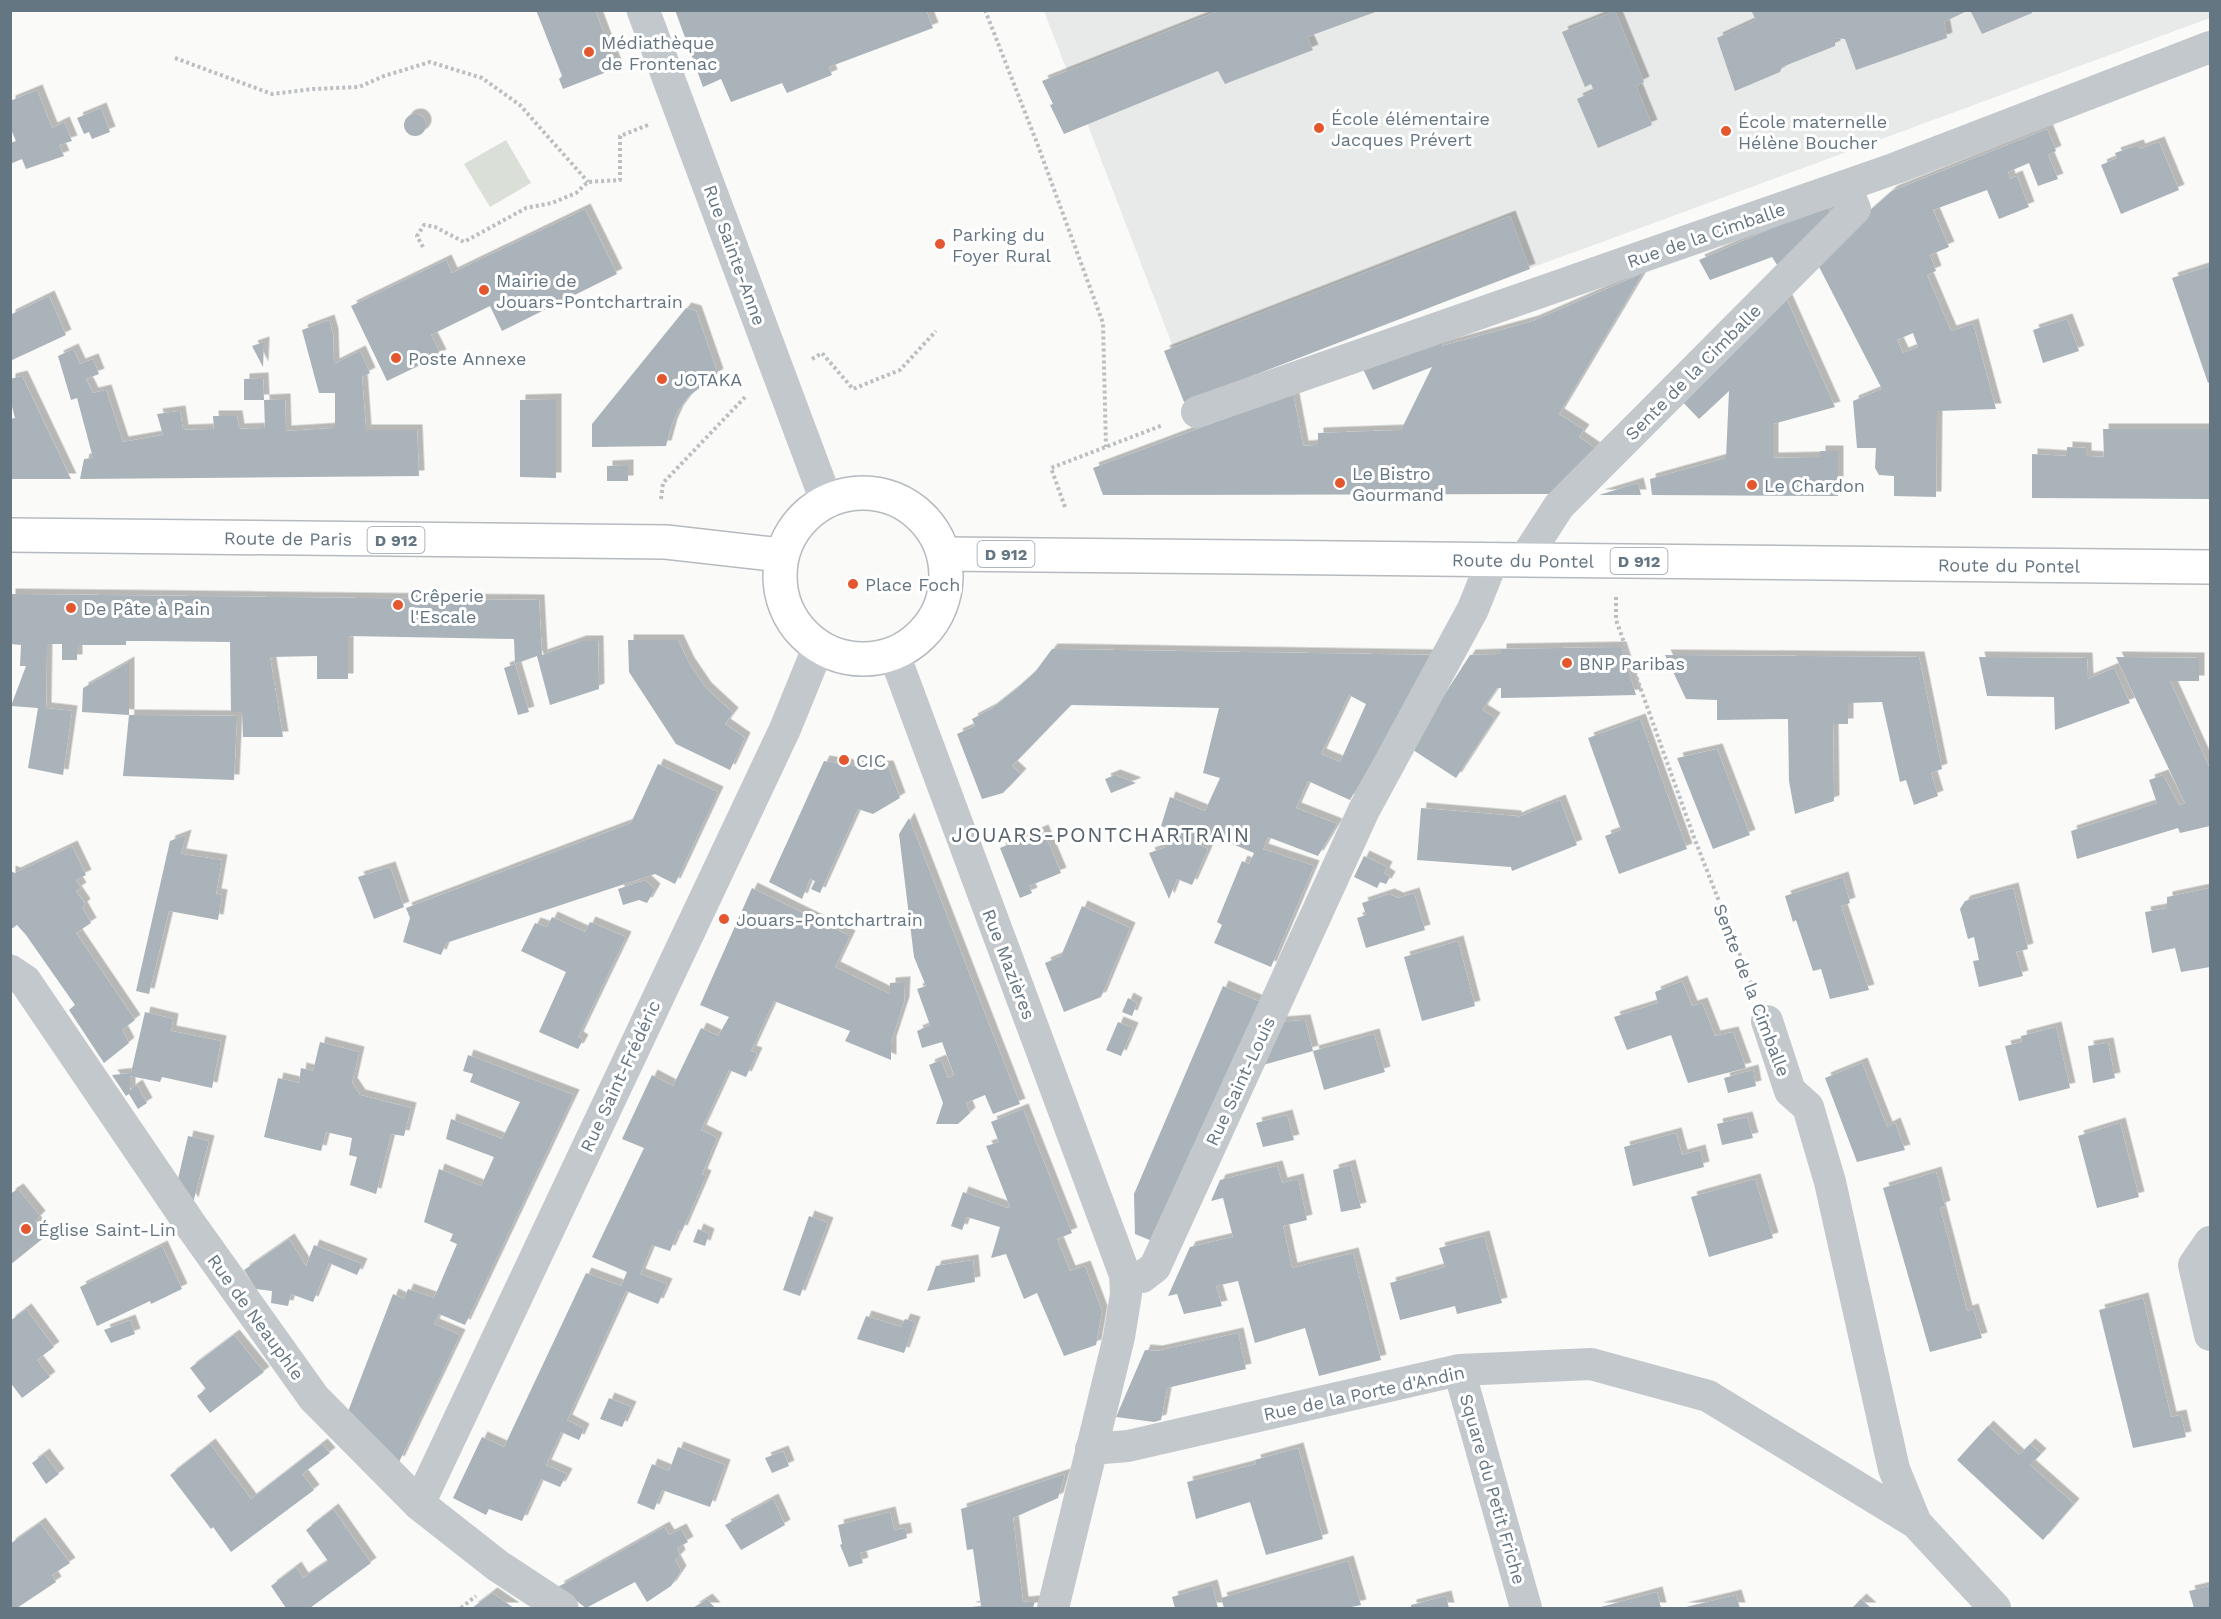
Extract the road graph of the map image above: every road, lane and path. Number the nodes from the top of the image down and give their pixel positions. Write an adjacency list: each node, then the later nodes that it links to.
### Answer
1 (643, 10): 5 (street, Rue Sainte-Anne)
2 (985, 10): 13 (path)
3 (2211, 47): 7 (street, Rue de la Cimballe)
4 (175, 58): 6 (path)
5 (683, 112): 6 (path); 15 (street, Rue Sainte-Anne)
6 (588, 182): 8 (path)
7 (1845, 186): 12 (street, Rue de la Cimballe); 20 (street, Sente de la Cimballe)
8 (423, 247)
9 (936, 331): 10 (path)
10 (805, 363)
11 (751, 391): 14 (path)
12 (1197, 412): 13 (path)
13 (1106, 447): 16 (path)
14 (661, 499)
15 (826, 500): 18 (main road); 19 (main road)
16 (1065, 507)
17 (10, 535): 19 (main road, Route de Paris / D 912)
18 (944, 554): 20 (main road, Route du Pontel / D 912); 24 (main road)
19 (781, 555): 23 (main road)
20 (1509, 560): 21 (main road, Route du Pontel / D 912); 28 (street, Rue Saint-Louis)
21 (1611, 561): 22 (main road, Route du Pontel / D 912); 26 (path, Sente de la Cimballe)
22 (2211, 567)
23 (818, 648): 24 (main road); 32 (street, Rue Saint-Frédéric)
24 (894, 654): 28 (street, Rue Mazières)
25 (10, 970): 32 (street, Rue de Neauphle)
26 (1767, 1021): 33 (street, Sente de la Cimballe)
27 (2211, 1242): 29 (street)
28 (1125, 1275): 31 (street)
29 (2211, 1335)
30 (1459, 1370): 31 (street, Rue de la Porte d'Andin); 33 (street, Rue de la Porte d'Andin); 36 (street, Square du Petit Friche)
31 (1091, 1449): 35 (street)
32 (418, 1504): 34 (street, Rue de Neauphle)
33 (1916, 1523): 37 (street, Rue de la Porte d'Andin)
34 (562, 1608)
35 (1053, 1608)
36 (1526, 1608)
37 (1995, 1608)

